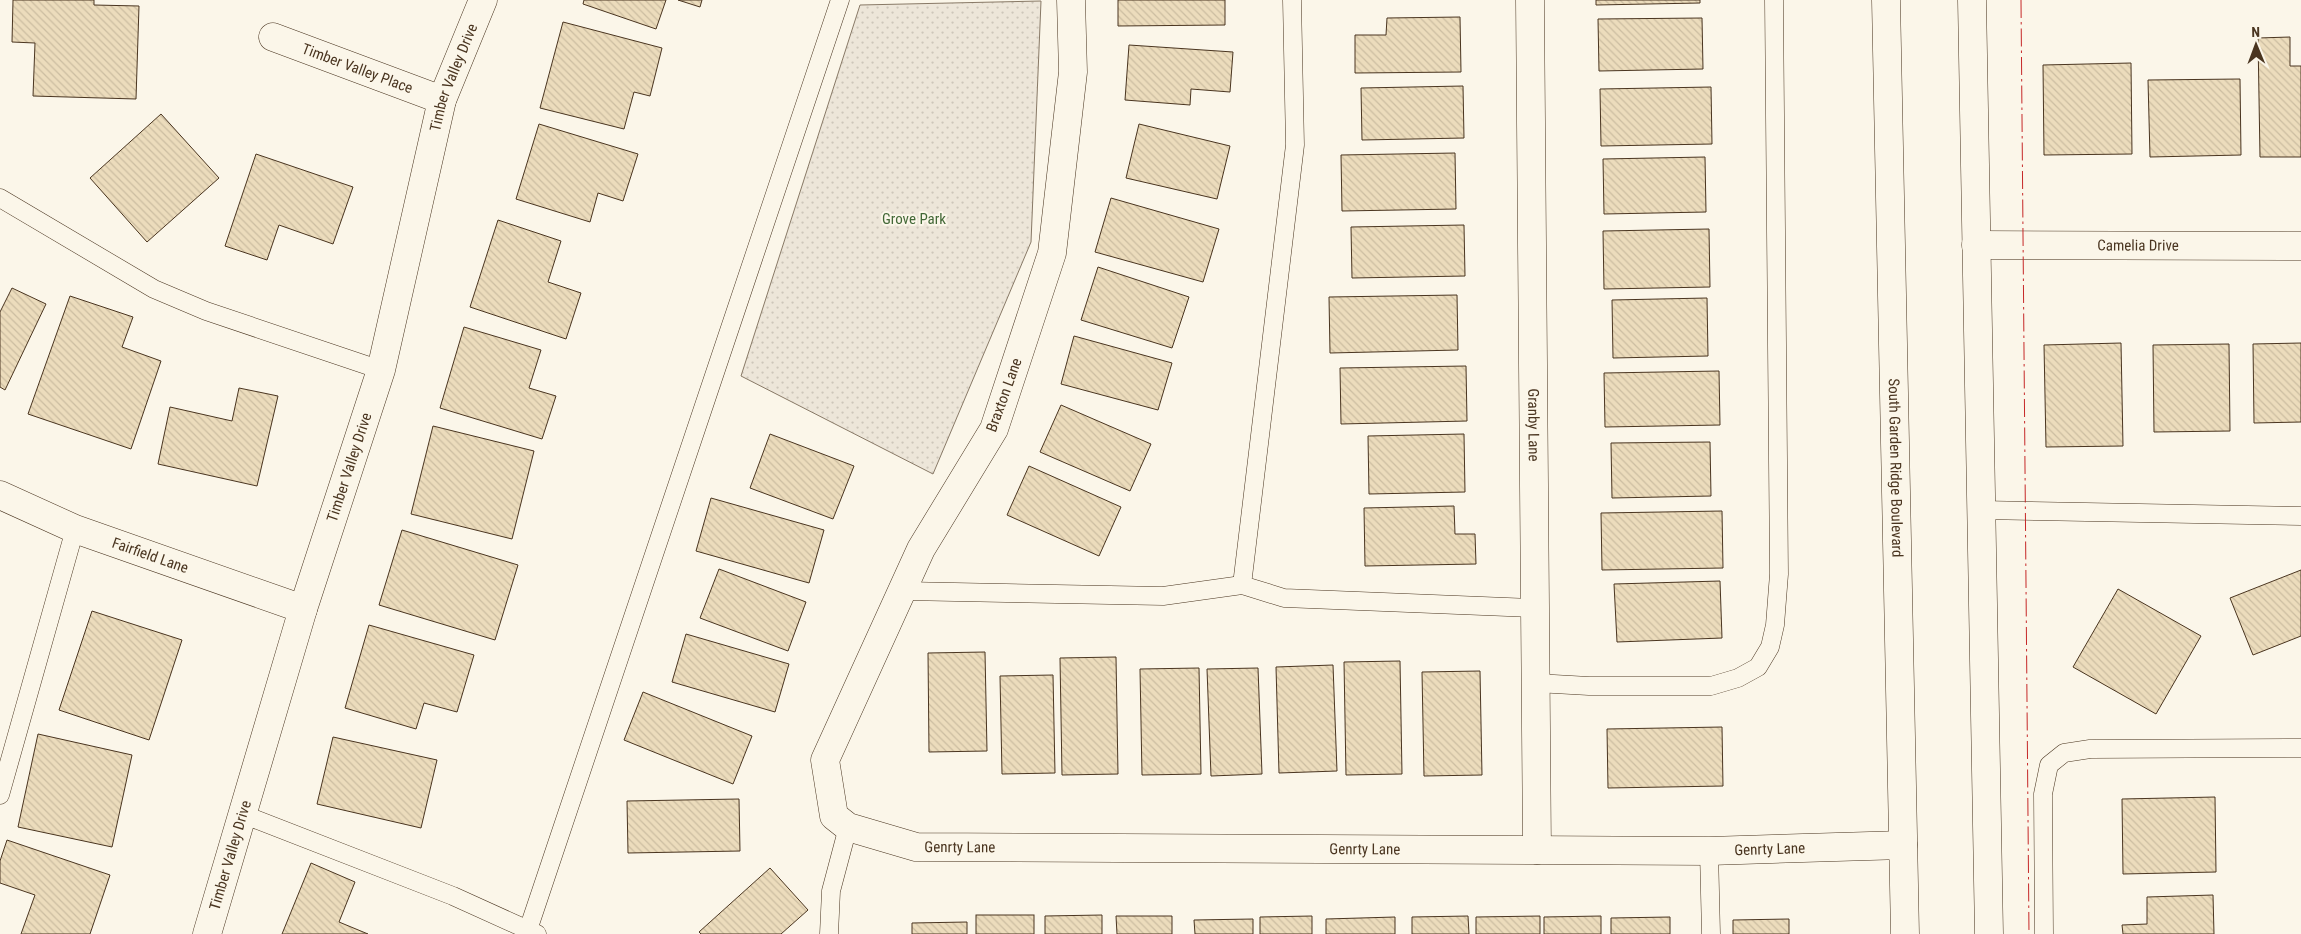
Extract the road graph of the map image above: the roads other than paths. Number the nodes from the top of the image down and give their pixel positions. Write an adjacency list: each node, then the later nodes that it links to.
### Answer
1 (482, 0): 10 (street, Timber Valley Drive)
2 (840, 0): 32 (lane)
3 (1071, 0): 20 (street, Braxton Lane)
4 (1292, 0): 19 (lane)
5 (1530, 0): 22 (street, Granby Lane)
6 (1774, 0): 23 (lane)
7 (1886, 0): 29 (street, South Garden Ridge Boulevard)
8 (1972, 0): 12 (street)
9 (273, 37): 10 (street, Timber Valley Place)
10 (442, 100): 14 (street, Timber Valley Drive)
11 (0, 198): 14 (lane)
12 (1976, 245): 13 (street, Camelia Drive); 16 (street)
13 (2301, 246)
14 (380, 370): 21 (street, Timber Valley Drive)
15 (0, 495): 18 (street, Fairfield Lane)
16 (1981, 510): 17 (lane); 37 (street)
17 (2301, 516)
18 (75, 529): 21 (street, Fairfield Lane); 25 (lane)
19 (1242, 585): 20 (lane); 22 (lane)
20 (904, 591): 28 (street, Braxton Lane)
21 (303, 608): 27 (street, Timber Valley Drive)
22 (1535, 608): 23 (street, Granby Lane)
23 (1536, 683): 30 (street, Granby Lane)
24 (2301, 748): 38 (lane)
25 (5, 760): 26 (lane)
26 (0, 795)
27 (242, 814): 32 (lane); 33 (street, Timber Valley Drive)
28 (841, 822): 30 (street, Genrty Lane); 34 (lane)
29 (1903, 845): 31 (street, Genrty Lane); 36 (street, South Garden Ridge Boulevard)
30 (1538, 850): 31 (street, Genrty Lane)
31 (1709, 851): 35 (lane)
32 (532, 932)
33 (207, 934)
34 (829, 934)
35 (1711, 934)
36 (1904, 934)
37 (1989, 934)
38 (2044, 934)

